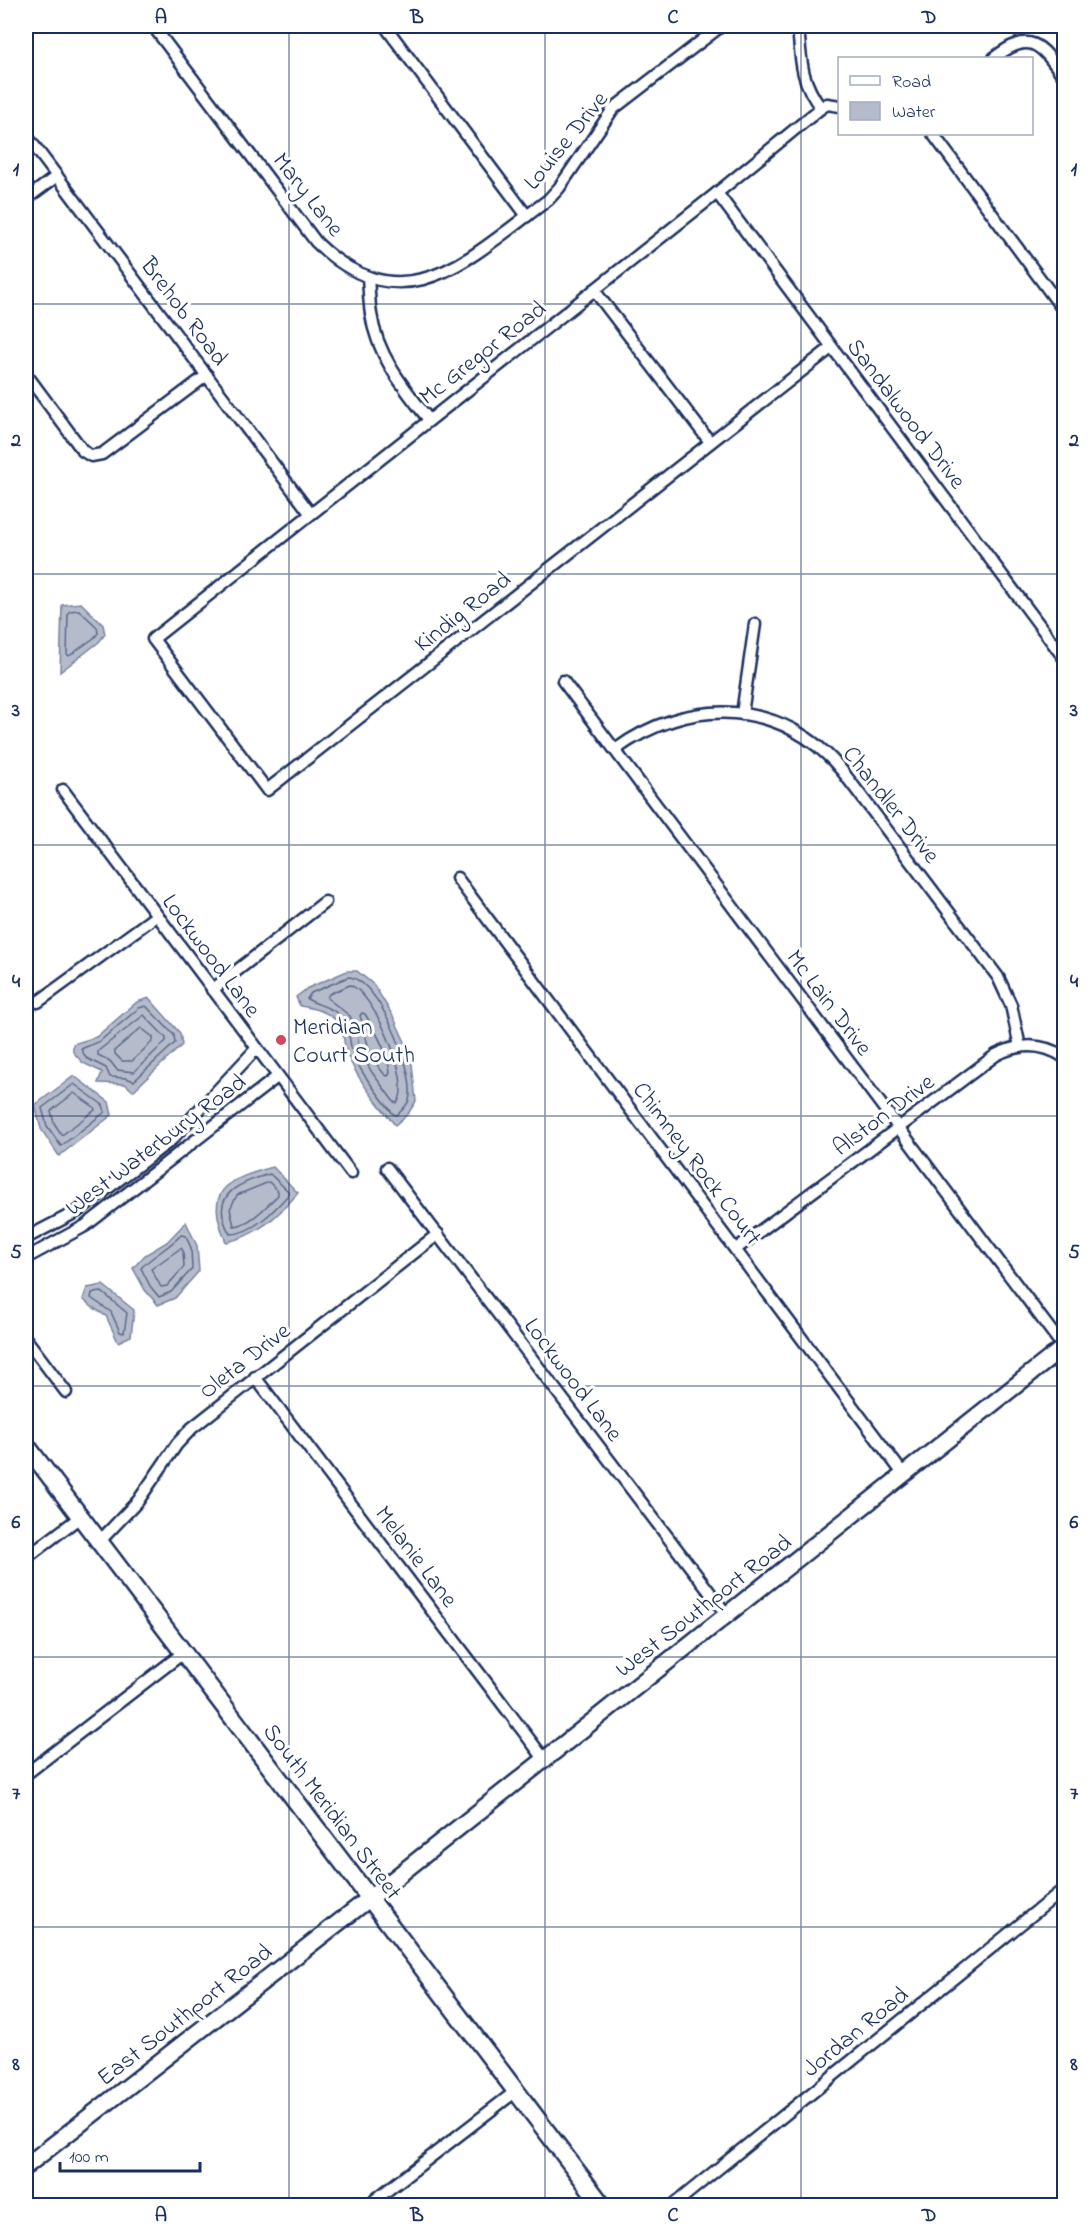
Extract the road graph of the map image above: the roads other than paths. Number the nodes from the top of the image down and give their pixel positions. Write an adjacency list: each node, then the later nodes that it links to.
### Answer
1 (153, 26): 15 (street, Mary Lane)
2 (385, 26): 14 (street)
3 (721, 26): 14 (street, Louise Drive)
4 (798, 26): 8 (street)
5 (995, 57): 6 (street)
6 (1065, 77)
7 (838, 105): 8 (street)
8 (821, 108): 12 (street, Mc Gregor Road)
9 (26, 135): 11 (street, Brehob Road)
10 (934, 135): 17 (street)
11 (57, 176): 13 (street); 20 (street, Brehob Road)
12 (717, 194): 16 (street, Mc Gregor Road); 18 (street, Sandalwood Drive)
13 (26, 199)
14 (527, 216): 15 (street, Louise Drive)
15 (368, 277): 21 (street)
16 (594, 290): 21 (street, Mc Gregor Road); 22 (street)
17 (1065, 312)
18 (831, 348): 22 (street, Kindig Road); 26 (street, Sandalwood Drive)
19 (26, 374): 20 (street)
20 (207, 375): 23 (street, Brehob Road)
21 (429, 420): 23 (street, Mc Gregor Road)
22 (710, 442): 25 (street, Kindig Road)
23 (310, 513): 25 (street, Mc Gregor Road)
24 (754, 624): 28 (street)
25 (153, 639)
26 (1065, 658)
27 (563, 681): 29 (street, Mc Lain Drive)
28 (742, 714): 29 (street, Chandler Drive); 36 (street, Chandler Drive)
29 (615, 750): 40 (street, Mc Lain Drive)
30 (63, 790): 33 (street, Lockwood Lane)
31 (457, 878): 45 (street, Chimney Rock Court)
32 (325, 902): 34 (street)
33 (156, 916): 34 (street, Lockwood Lane); 35 (street)
34 (212, 990): 37 (street, Lockwood Lane)
35 (38, 1002)
36 (1020, 1047): 38 (street, Alston Drive); 40 (street, Alston Drive)
37 (256, 1049): 39 (street, Lockwood Lane); 44 (street, West Waterbury Road)
38 (1065, 1057)
39 (277, 1077): 42 (street, Lockwood Lane); 46 (street, West Waterbury Road)
40 (898, 1128): 45 (street, Alston Drive); 48 (street, Mc Lain Drive)
41 (387, 1168): 43 (street, Lockwood Lane)
42 (351, 1173)
43 (438, 1234): 49 (street, Oleta Drive); 56 (street, Lockwood Lane)
44 (26, 1238)
45 (736, 1249): 52 (street, Chimney Rock Court)
46 (26, 1258)
47 (26, 1339): 50 (street)
48 (1064, 1348): 52 (main road, West Southport Road)
49 (255, 1377): 54 (street, Oleta Drive); 58 (street, Melanie Lane)
50 (66, 1392)
51 (26, 1445): 53 (main road, South Meridian Street)
52 (904, 1475): 56 (main road, West Southport Road)
53 (80, 1517): 54 (main road, South Meridian Street); 55 (street)
54 (99, 1542): 57 (main road, South Meridian Street)
55 (26, 1558)
56 (727, 1615): 58 (main road, West Southport Road)
57 (183, 1653): 59 (street); 61 (main road, South Meridian Street)
58 (545, 1760): 61 (main road, West Southport Road)
59 (26, 1774)
60 (1065, 1889): 66 (street, Jordan Road)
61 (370, 1899): 62 (main road, South Meridian Street); 63 (main road, East Southport Road)
62 (516, 2091): 64 (street); 65 (main road, South Meridian Street)
63 (26, 2166)
64 (368, 2205)
65 (603, 2205)
66 (672, 2205)

